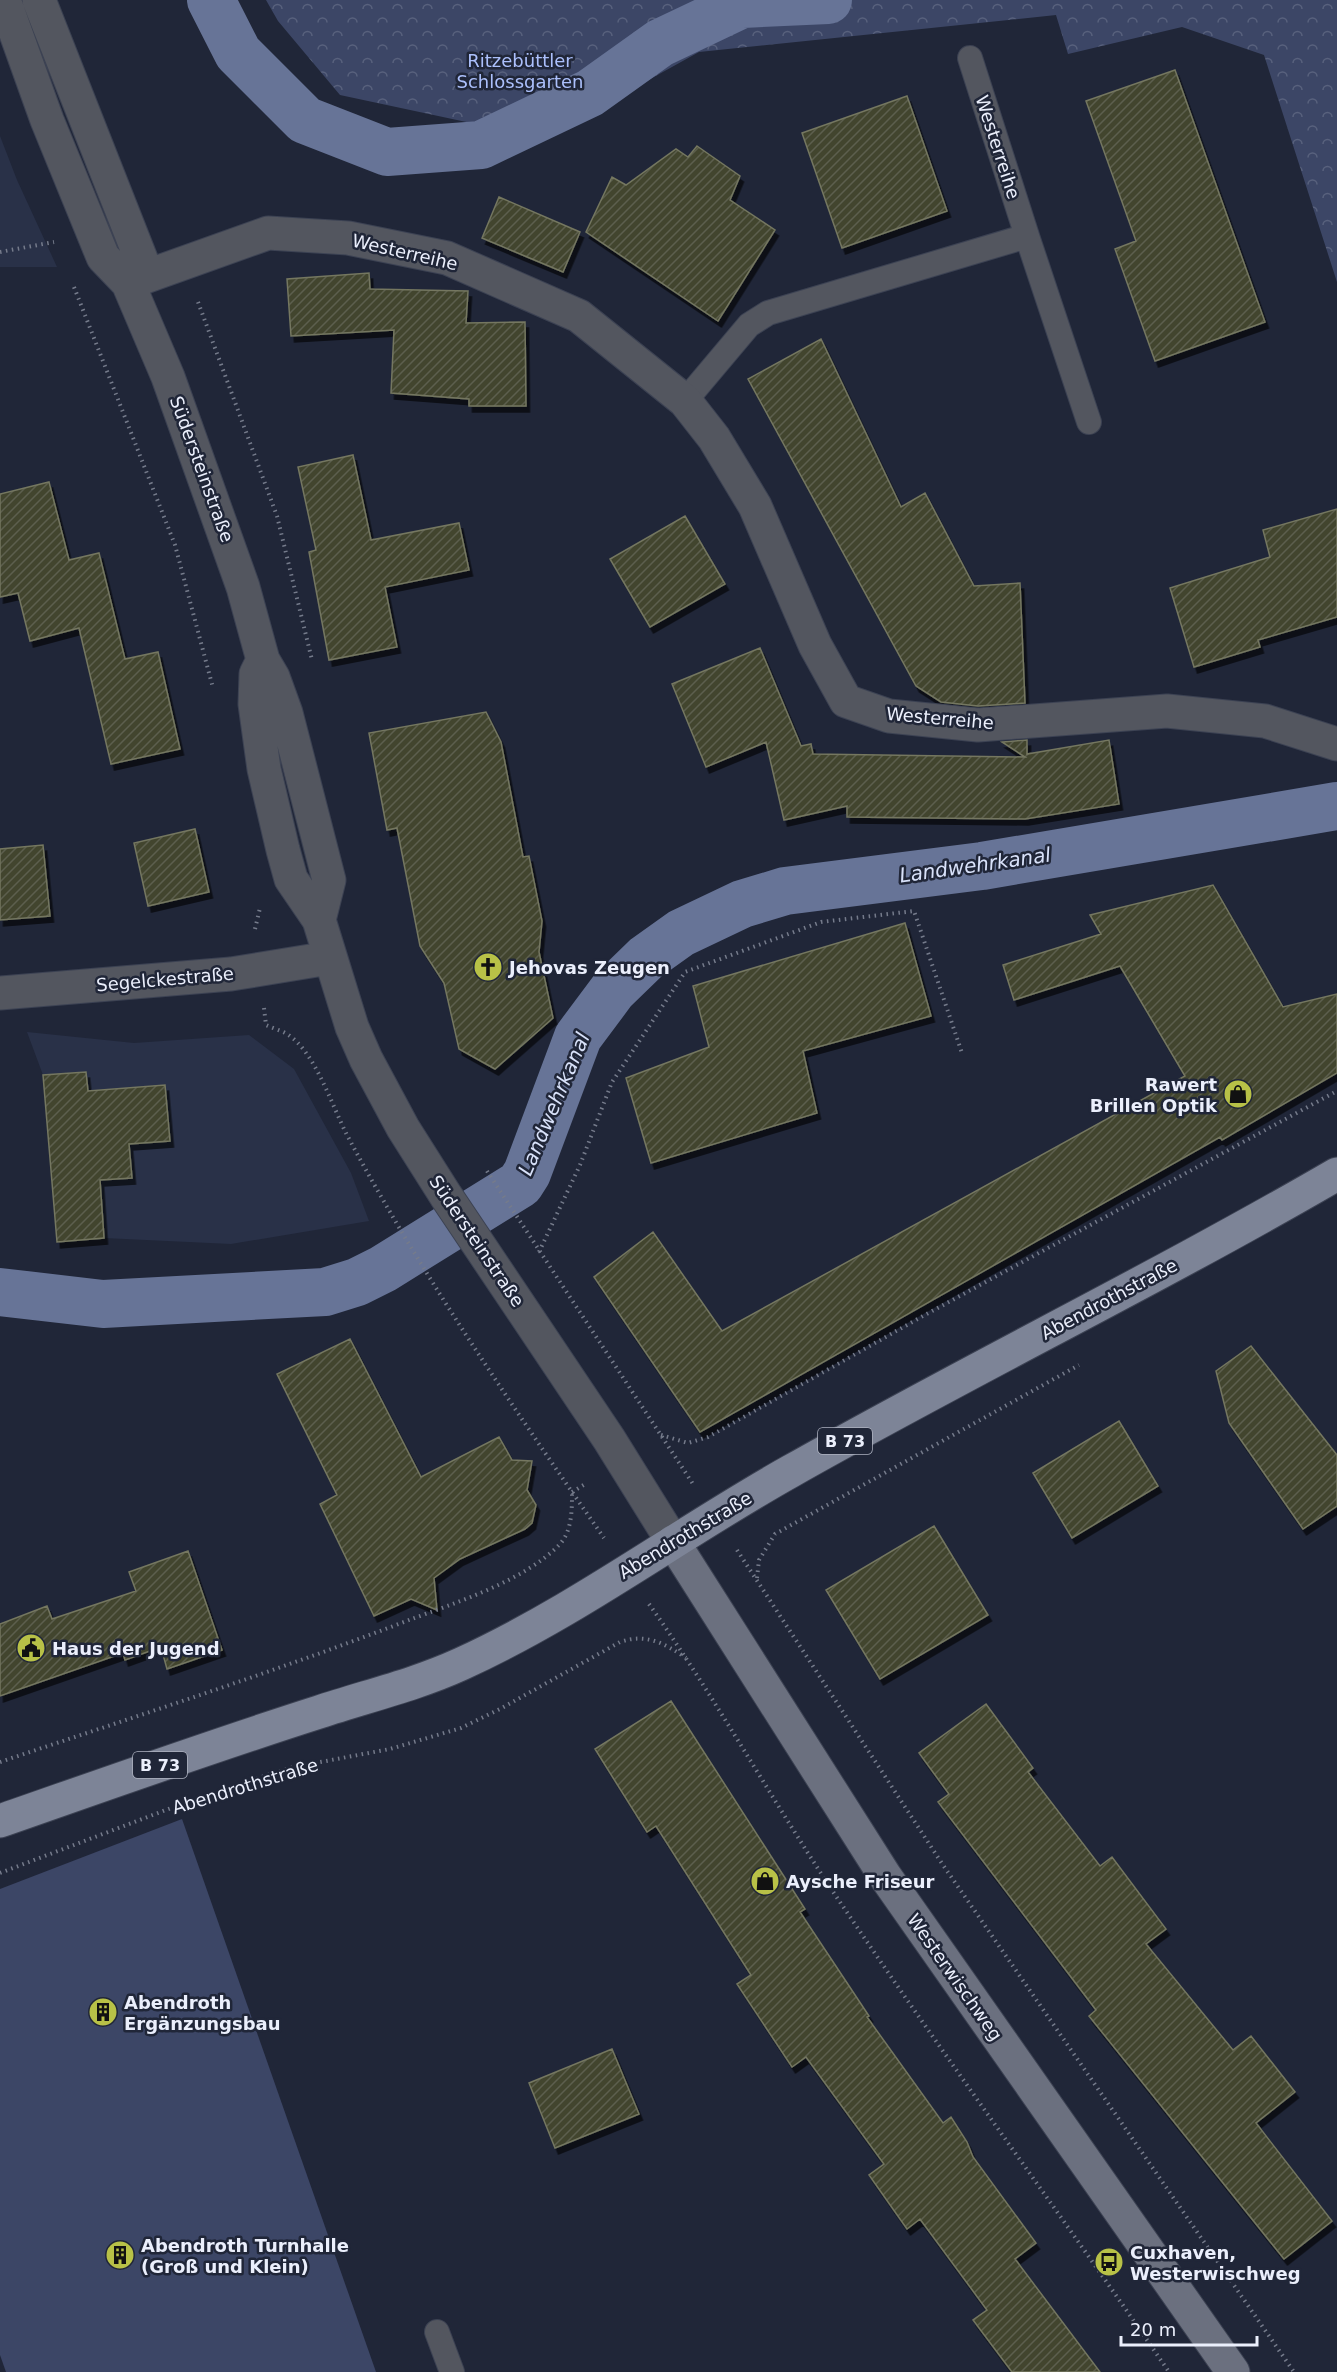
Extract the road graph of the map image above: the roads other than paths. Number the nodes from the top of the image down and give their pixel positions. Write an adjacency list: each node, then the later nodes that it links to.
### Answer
1 (4, 0): 5 (street, Südersteinstraße)
2 (39, 0): 5 (street)
3 (970, 58): 4 (lane, Westerreihe)
4 (1027, 236): 6 (lane); 7 (lane, Westerreihe)
5 (128, 283): 6 (street, Westerreihe); 9 (street, Südersteinstraße)
6 (686, 401): 8 (street, Westerreihe)
7 (1089, 422)
8 (1337, 744)
9 (329, 958): 10 (street, Segelckestraße); 12 (street, Südersteinstraße)
10 (0, 993)
11 (1337, 1173): 12 (main road, Abendrothstraße / B 73)
12 (673, 1542): 13 (main road, Abendrothstraße / B 73); 16 (street, Westerwischweg)
13 (0, 1821)
14 (437, 2332): 15 (lane)
15 (452, 2372)
16 (1233, 2372)

